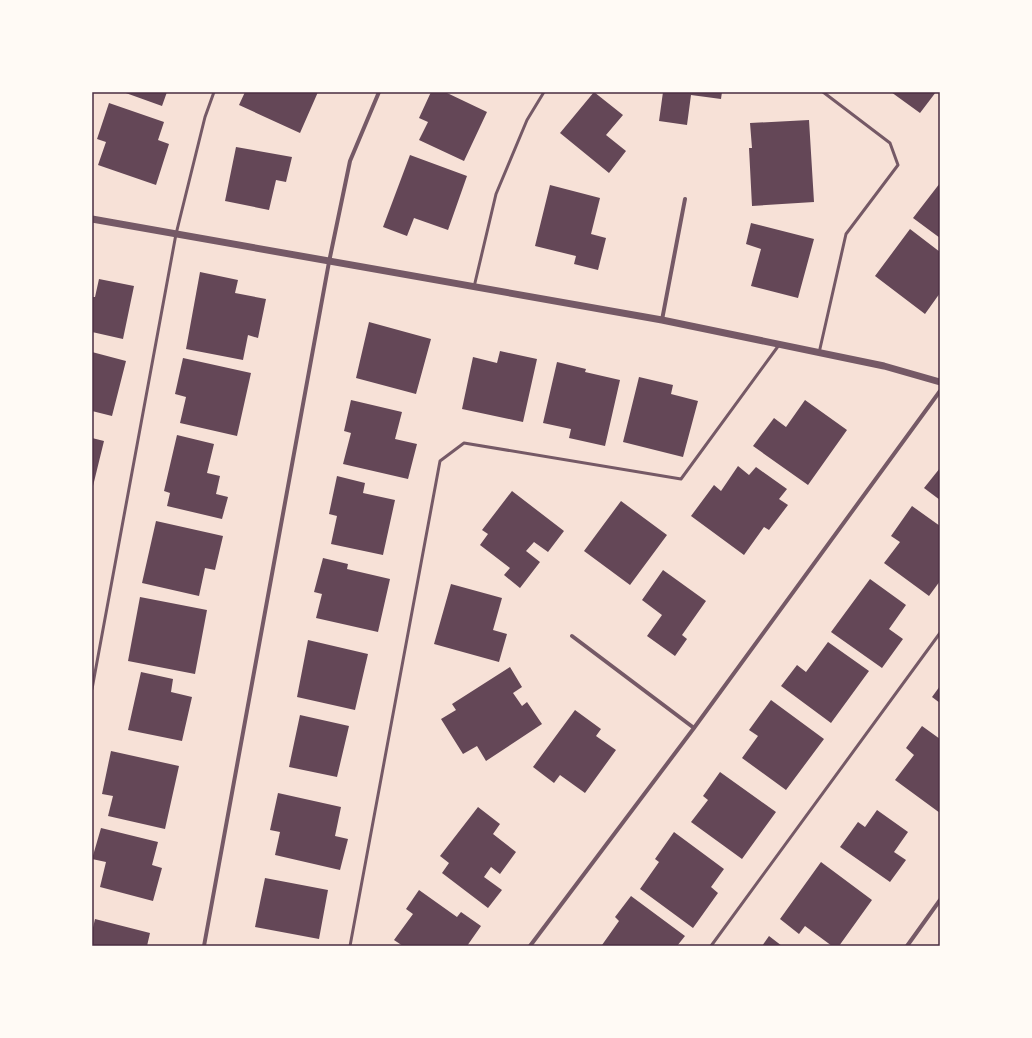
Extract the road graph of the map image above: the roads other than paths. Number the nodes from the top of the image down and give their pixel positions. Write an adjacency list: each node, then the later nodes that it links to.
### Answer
1 (214, 92): 7 (lane)
2 (378, 92): 8 (street)
3 (544, 92): 9 (lane)
4 (823, 92): 12 (lane)
5 (685, 199): 10 (street)
6 (92, 219): 7 (street)
7 (176, 234): 8 (street); 17 (lane)
8 (329, 262): 9 (street); 20 (street)
9 (474, 287): 10 (street)
10 (662, 320): 11 (street)
11 (780, 344): 12 (street); 21 (lane)
12 (820, 353): 13 (street)
13 (940, 382)
14 (940, 391): 18 (street)
15 (940, 632): 23 (lane)
16 (572, 636): 18 (street)
17 (92, 689)
18 (694, 728): 22 (street)
19 (940, 900): 24 (street)
20 (204, 946)
21 (350, 946)
22 (530, 946)
23 (711, 946)
24 (907, 946)

